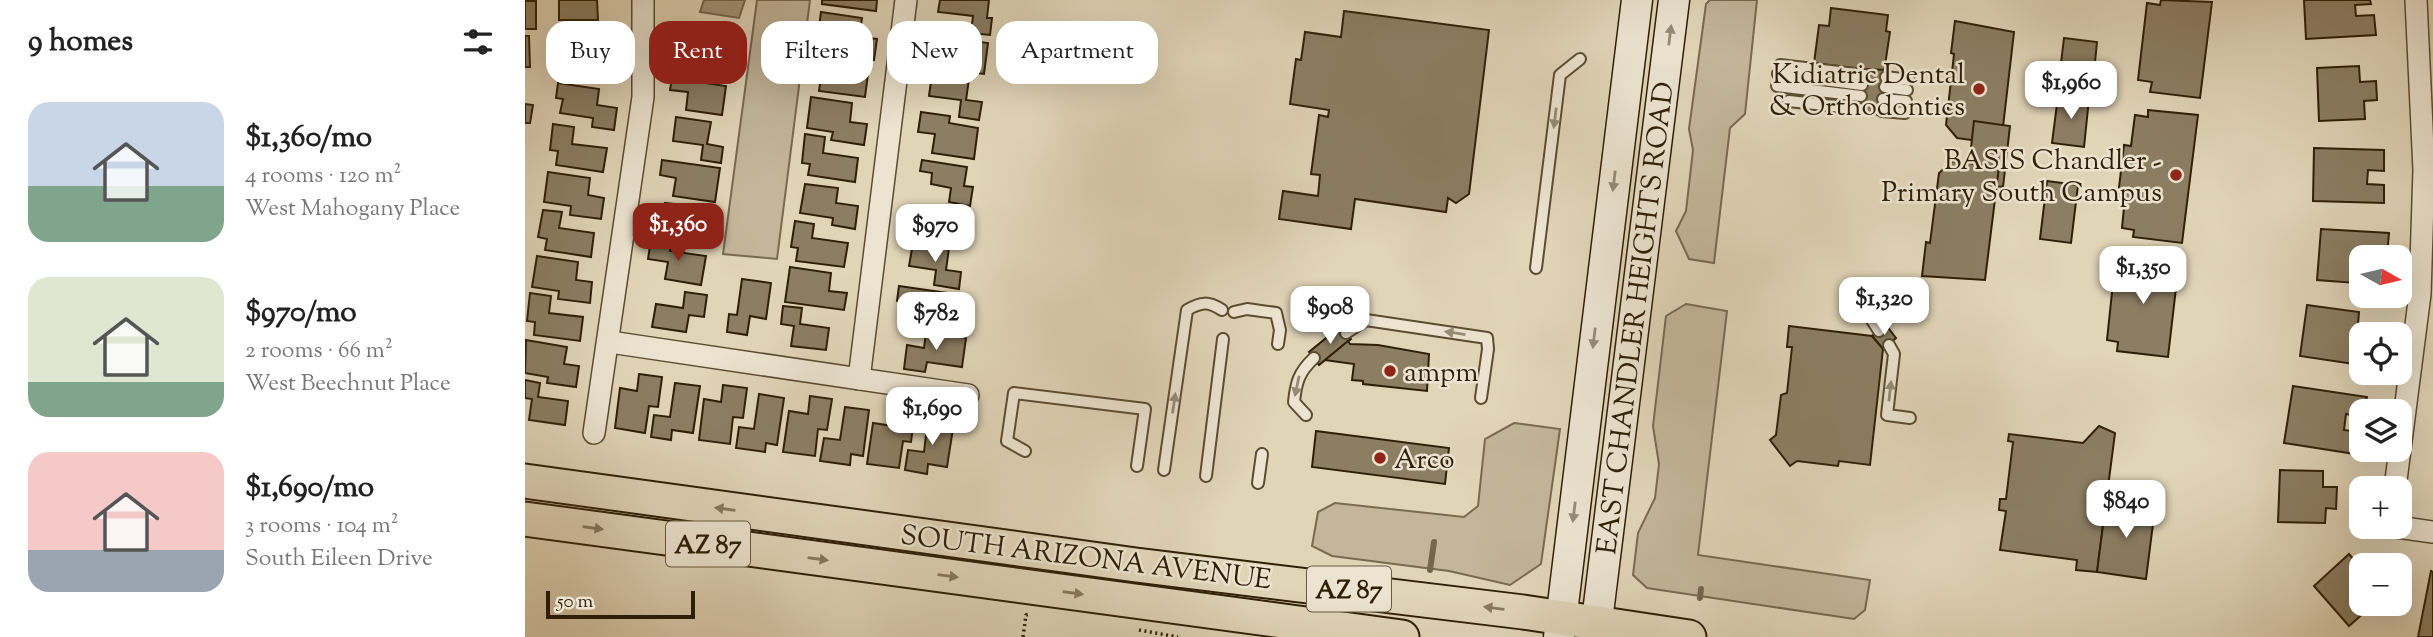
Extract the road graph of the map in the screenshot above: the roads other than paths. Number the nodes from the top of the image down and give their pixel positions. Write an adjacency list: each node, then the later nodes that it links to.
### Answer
1 (643, 0): 20 (street)
2 (906, 0): 24 (street)
3 (1637, 0): 7 (main road, EAST CHANDLER HEIGHTS ROAD)
4 (1674, 0): 8 (main road, EAST CHANDLER HEIGHTS ROAD, one-way to 4)
5 (2416, 0): 35 (street)
6 (1580, 59): 15 (lane, one-way to 15)
7 (1629, 65): 8 (main road); 43 (main road, EAST CHANDLER HEIGHTS ROAD, one-way to 43)
8 (1665, 69): 44 (main road, EAST CHANDLER HEIGHTS ROAD)
9 (1862, 85): 9 (lane)
10 (1908, 90): 10 (lane)
11 (1789, 101): 12 (lane)
12 (1859, 108)
13 (1881, 111): 14 (lane)
14 (1905, 113)
15 (1536, 268)
16 (1859, 300): 17 (lane)
17 (1879, 331)
18 (1346, 333): 26 (lane, one-way to 18)
19 (1223, 339): 34 (lane)
20 (610, 342): 24 (street); 29 (street)
21 (1278, 344): 33 (lane, one-way to 21)
22 (1889, 345): 28 (lane, one-way to 22)
23 (1314, 358): 27 (lane, one-way to 27)
24 (859, 379): 25 (street)
25 (968, 395)
26 (1482, 398)
27 (1307, 415)
28 (1910, 418)
29 (594, 433)
30 (1025, 451): 32 (lane)
31 (1262, 454): 37 (lane)
32 (1137, 466)
33 (1164, 470)
34 (1206, 476)
35 (2397, 476)
36 (525, 481): 41 (main road, SOUTH ARIZONA AVENUE / AZ 87, one-way to 36)
37 (1258, 483)
38 (525, 519): 42 (main road, SOUTH ARIZONA AVENUE / AZ 87, one-way to 42)
39 (2412, 529): 40 (street)
40 (2433, 532)
41 (1011, 548): 42 (main road); 43 (main road, SOUTH ARIZONA AVENUE / AZ 87, one-way to 41)
42 (1006, 584): 45 (main road, SOUTH ARIZONA AVENUE / AZ 87, one-way to 45)
43 (1560, 627): 44 (main road, SOUTH ARIZONA AVENUE / AZ 87)
44 (1596, 630): 46 (main road, SOUTH ARIZONA AVENUE / AZ 87)
45 (1402, 637)
46 (1689, 637)

